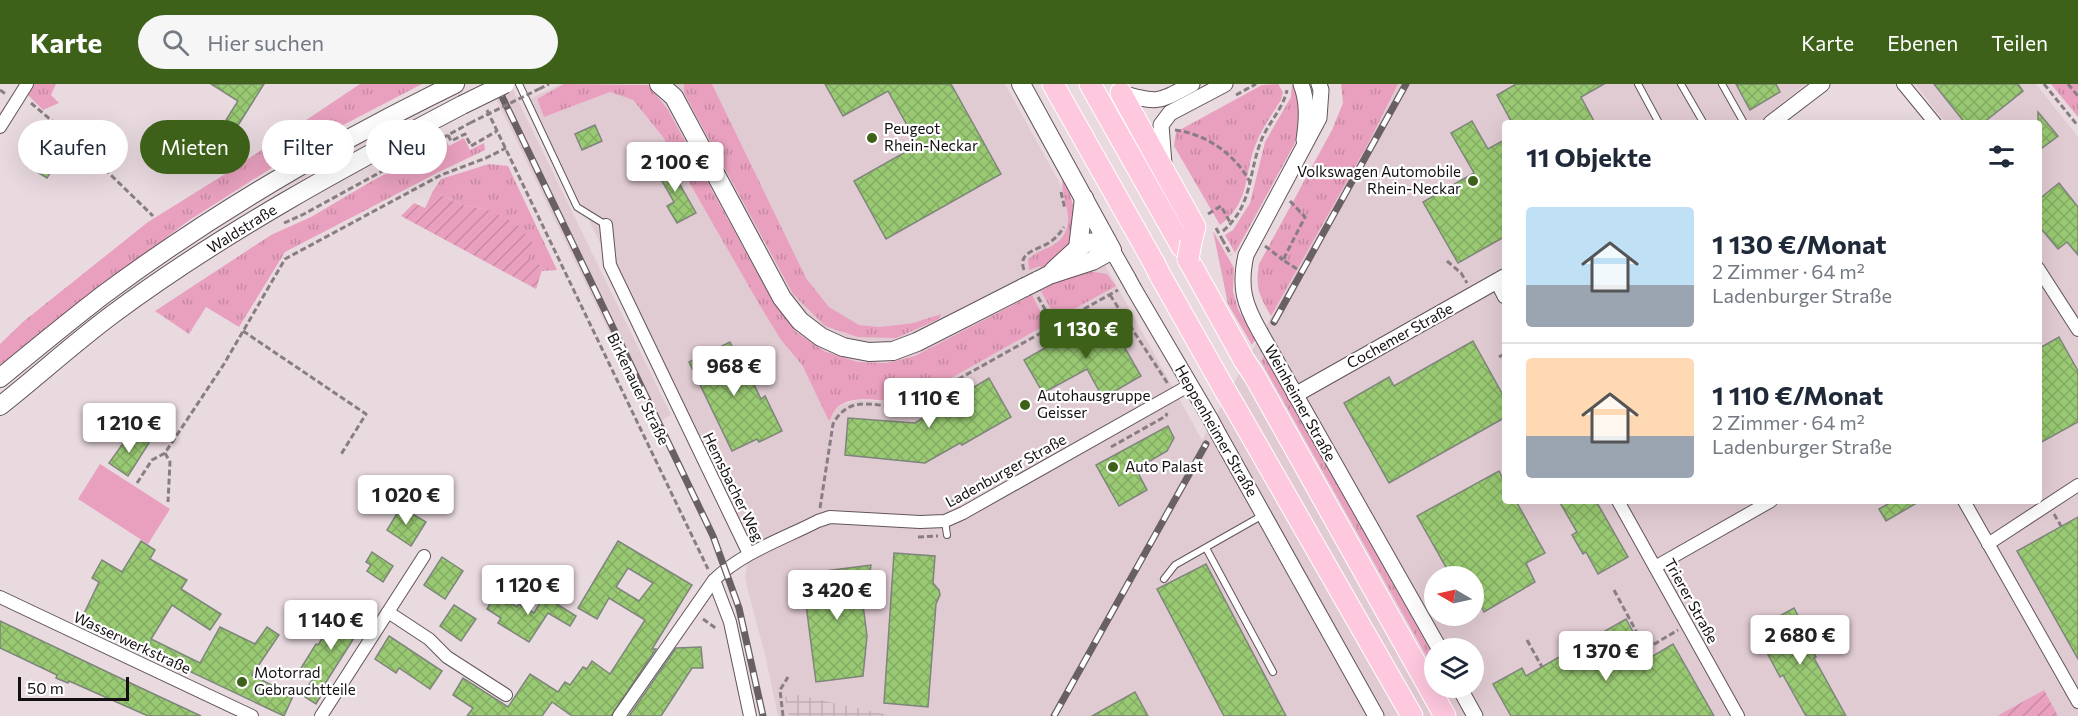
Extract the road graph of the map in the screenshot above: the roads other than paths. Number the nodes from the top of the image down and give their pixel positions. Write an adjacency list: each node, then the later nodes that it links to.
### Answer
1 (505, 84): 40 (main road, Waldstraße, bridge)
2 (519, 84): 29 (lane, Hemsbacher Weg)
3 (659, 84): 19 (main road)
4 (1021, 84): 28 (main road, Heppenheimer Straße)
5 (1053, 84): 67 (highway)
6 (1090, 84): 32 (highway)
7 (1192, 84): 18 (street)
8 (1226, 84): 27 (street)
9 (1300, 84): 26 (street, Weinheimer Straße)
10 (1319, 84): 26 (street, Weinheimer Straße)
11 (1638, 84): 20 (lane)
12 (1681, 84): 21 (lane)
13 (1722, 84): 22 (lane)
14 (1822, 84): 23 (street)
15 (1903, 84): 24 (street)
16 (453, 85): 37 (main road, Waldstraße)
17 (24, 89): 25 (street)
18 (1119, 89): 27 (highway)
19 (674, 90): 35 (main road)
20 (1657, 120)
21 (1701, 120)
22 (1742, 120)
23 (1775, 120)
24 (1933, 120)
25 (0, 127)
26 (1303, 152): 39 (street, Weinheimer Straße, bridge)
27 (1164, 173): 32 (highway)
28 (1084, 198): 30 (main road, Heppenheimer Straße); 31 (main road)
29 (606, 225): 50 (street, Hemsbacher Weg)
30 (1109, 246): 31 (main road); 35 (main road); 38 (street, Heppenheimer Straße)
31 (1078, 248): 35 (main road)
32 (1187, 249): 68 (highway)
33 (2042, 274): 36 (street)
34 (1500, 279): 39 (street, Cochemer Straße)
35 (1034, 282)
36 (2078, 330)
37 (0, 378)
38 (1190, 385): 45 (street, Heppenheimer Straße, bridge); 46 (street, Ladenburger Straße)
39 (1295, 395): 57 (street, Weinheimer Straße)
40 (0, 406)
41 (2078, 485): 48 (street)
42 (1620, 504): 52 (street, Trierer Straße)
43 (1766, 504): 52 (street)
44 (1966, 504): 48 (street)
45 (1263, 515): 49 (lane); 66 (street, Heppenheimer Straße)
46 (945, 520): 47 (lane); 50 (street, Ladenburger Straße)
47 (947, 535)
48 (1988, 544): 61 (street)
49 (1206, 548): 53 (lane); 58 (lane)
50 (749, 555): 54 (street, Ladenburger Straße)
51 (424, 556): 56 (street)
52 (1655, 567): 70 (street, Trierer Straße)
53 (1164, 579)
54 (714, 580): 64 (street, Ladenburger Straße); 65 (street)
55 (0, 597): 62 (street, Wasserwerkstraße)
56 (387, 612): 59 (street); 63 (street)
57 (1433, 638)
58 (1273, 672)
59 (506, 695)
60 (1465, 698): 69 (street)
61 (2078, 702)
62 (252, 716)
63 (321, 716)
64 (619, 716)
65 (750, 716)
66 (1376, 716)
67 (1412, 716)
68 (1445, 716)
69 (1475, 716)
70 (1738, 716)

